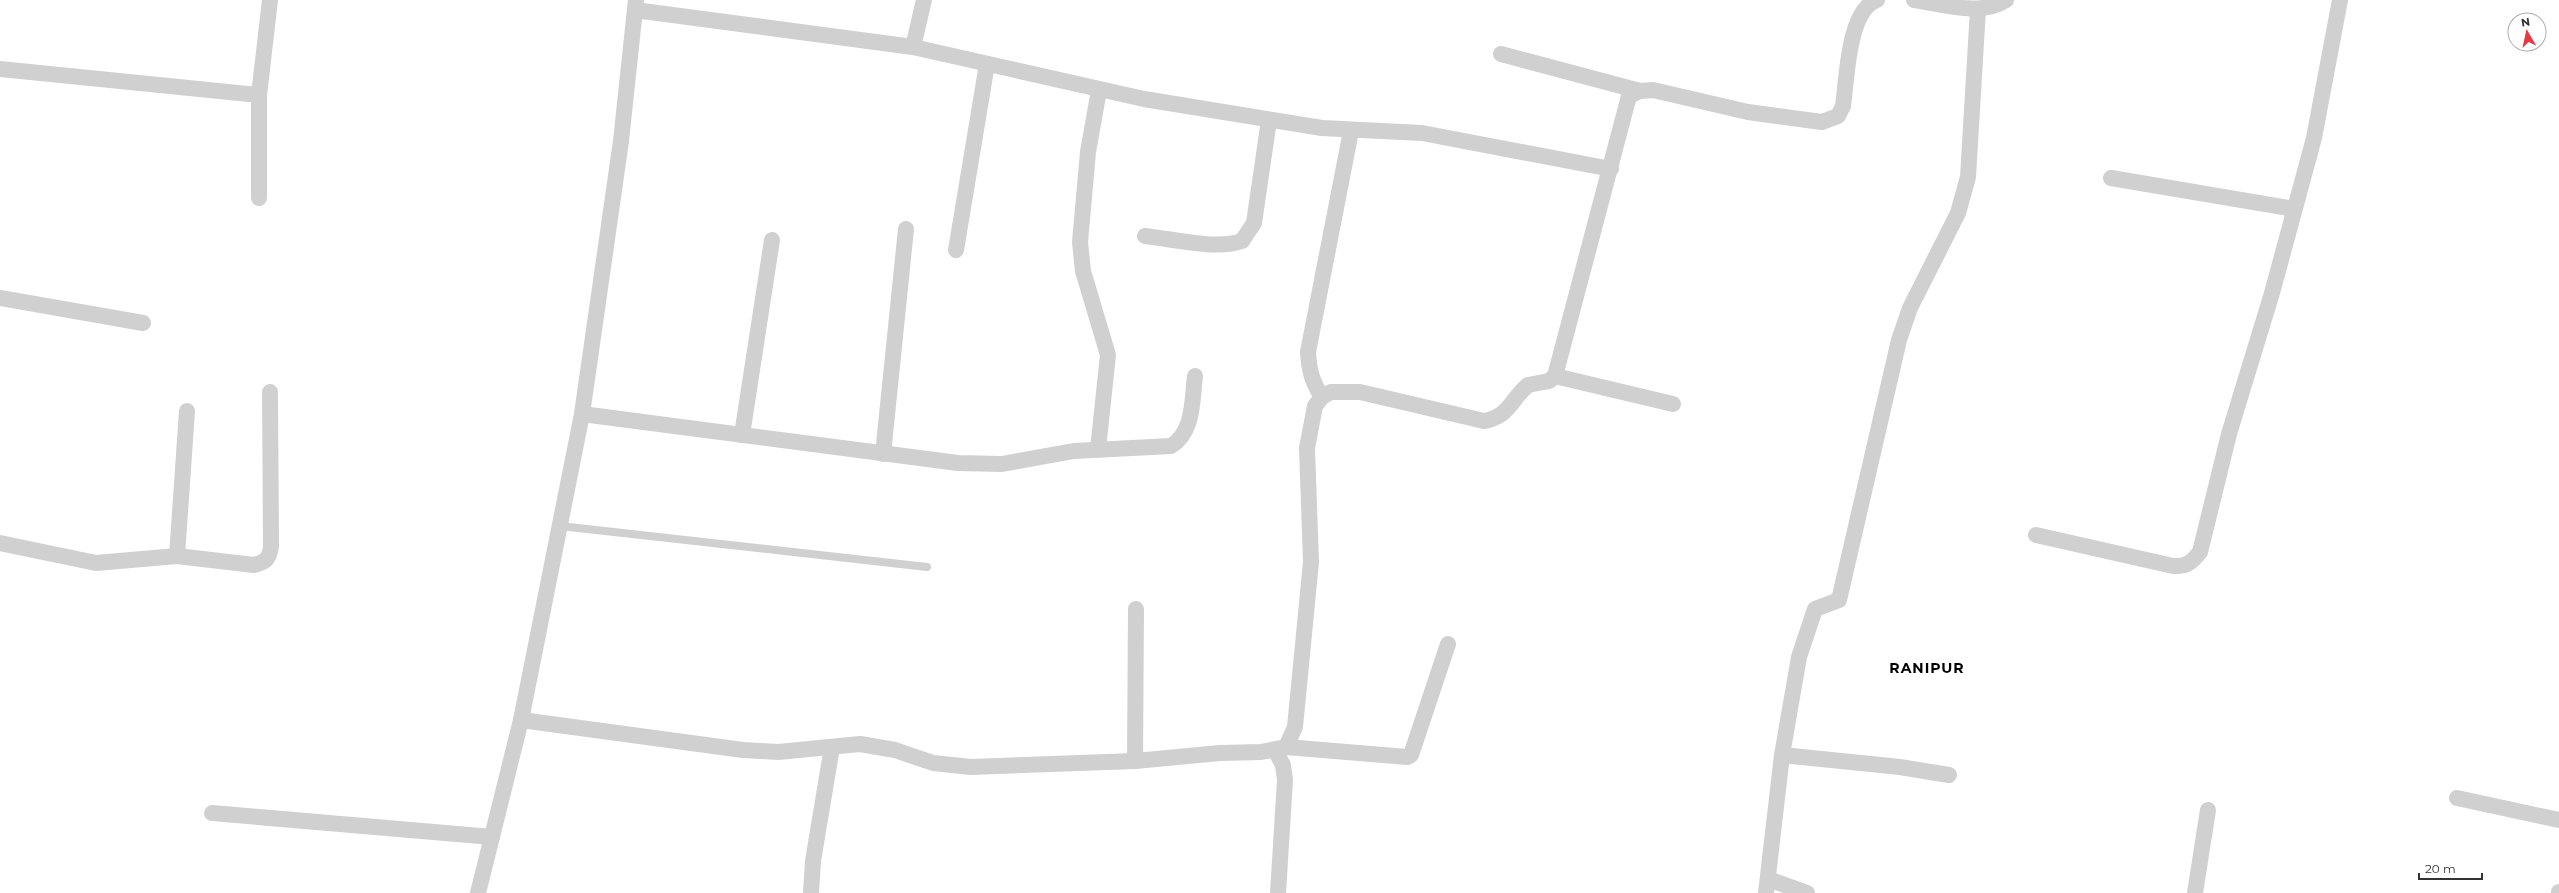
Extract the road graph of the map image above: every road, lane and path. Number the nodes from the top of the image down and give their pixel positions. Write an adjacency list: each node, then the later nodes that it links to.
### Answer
1 (270, 0): 15 (street)
2 (924, 0): 9 (street)
3 (1914, 0): 8 (street)
4 (2006, 0): 8 (street)
5 (2340, 0): 21 (street)
6 (1872, 1): 14 (street)
7 (636, 5): 9 (street); 34 (street)
8 (1978, 10): 48 (street)
9 (912, 47): 11 (street)
10 (1501, 54): 14 (street)
11 (987, 64): 13 (street); 25 (street)
12 (0, 69): 15 (street)
13 (1099, 90): 16 (street); 36 (street)
14 (1640, 91): 18 (street)
15 (259, 95): 20 (street)
16 (1269, 120): 17 (street); 23 (street)
17 (1351, 132): 18 (street); 31 (street)
18 (1611, 169): 29 (street)
19 (2111, 178): 21 (street)
20 (259, 198)
21 (2294, 209): 39 (street)
22 (906, 230): 37 (street)
23 (1145, 236)
24 (772, 240): 35 (street)
25 (956, 250)
26 (0, 298): 27 (street)
27 (143, 323)
28 (1195, 376): 36 (street)
29 (1555, 376): 31 (street); 32 (street)
30 (270, 392): 41 (street)
31 (1322, 397): 47 (street)
32 (1673, 404)
33 (187, 411): 41 (street)
34 (582, 414): 35 (street); 38 (street)
35 (742, 435): 37 (street)
36 (1098, 449): 37 (street)
37 (883, 454)
38 (560, 526): 42 (lane); 45 (street)
39 (2036, 535)
40 (0, 543): 41 (street)
41 (177, 556)
42 (926, 567)
43 (1136, 609): 49 (street)
44 (1448, 644): 47 (street)
45 (521, 720): 46 (street); 55 (street)
46 (832, 747): 49 (street); 58 (street)
47 (1281, 748): 49 (street); 59 (street)
48 (1782, 755): 50 (street); 56 (street)
49 (1135, 762)
50 (1949, 775)
51 (2457, 798): 54 (street)
52 (2208, 810): 61 (street)
53 (212, 813): 55 (street)
54 (2559, 820)
55 (492, 837): 57 (street)
56 (1767, 886): 60 (street)
57 (478, 893)
58 (811, 893)
59 (1278, 893)
60 (1807, 893)
61 (2195, 893)

